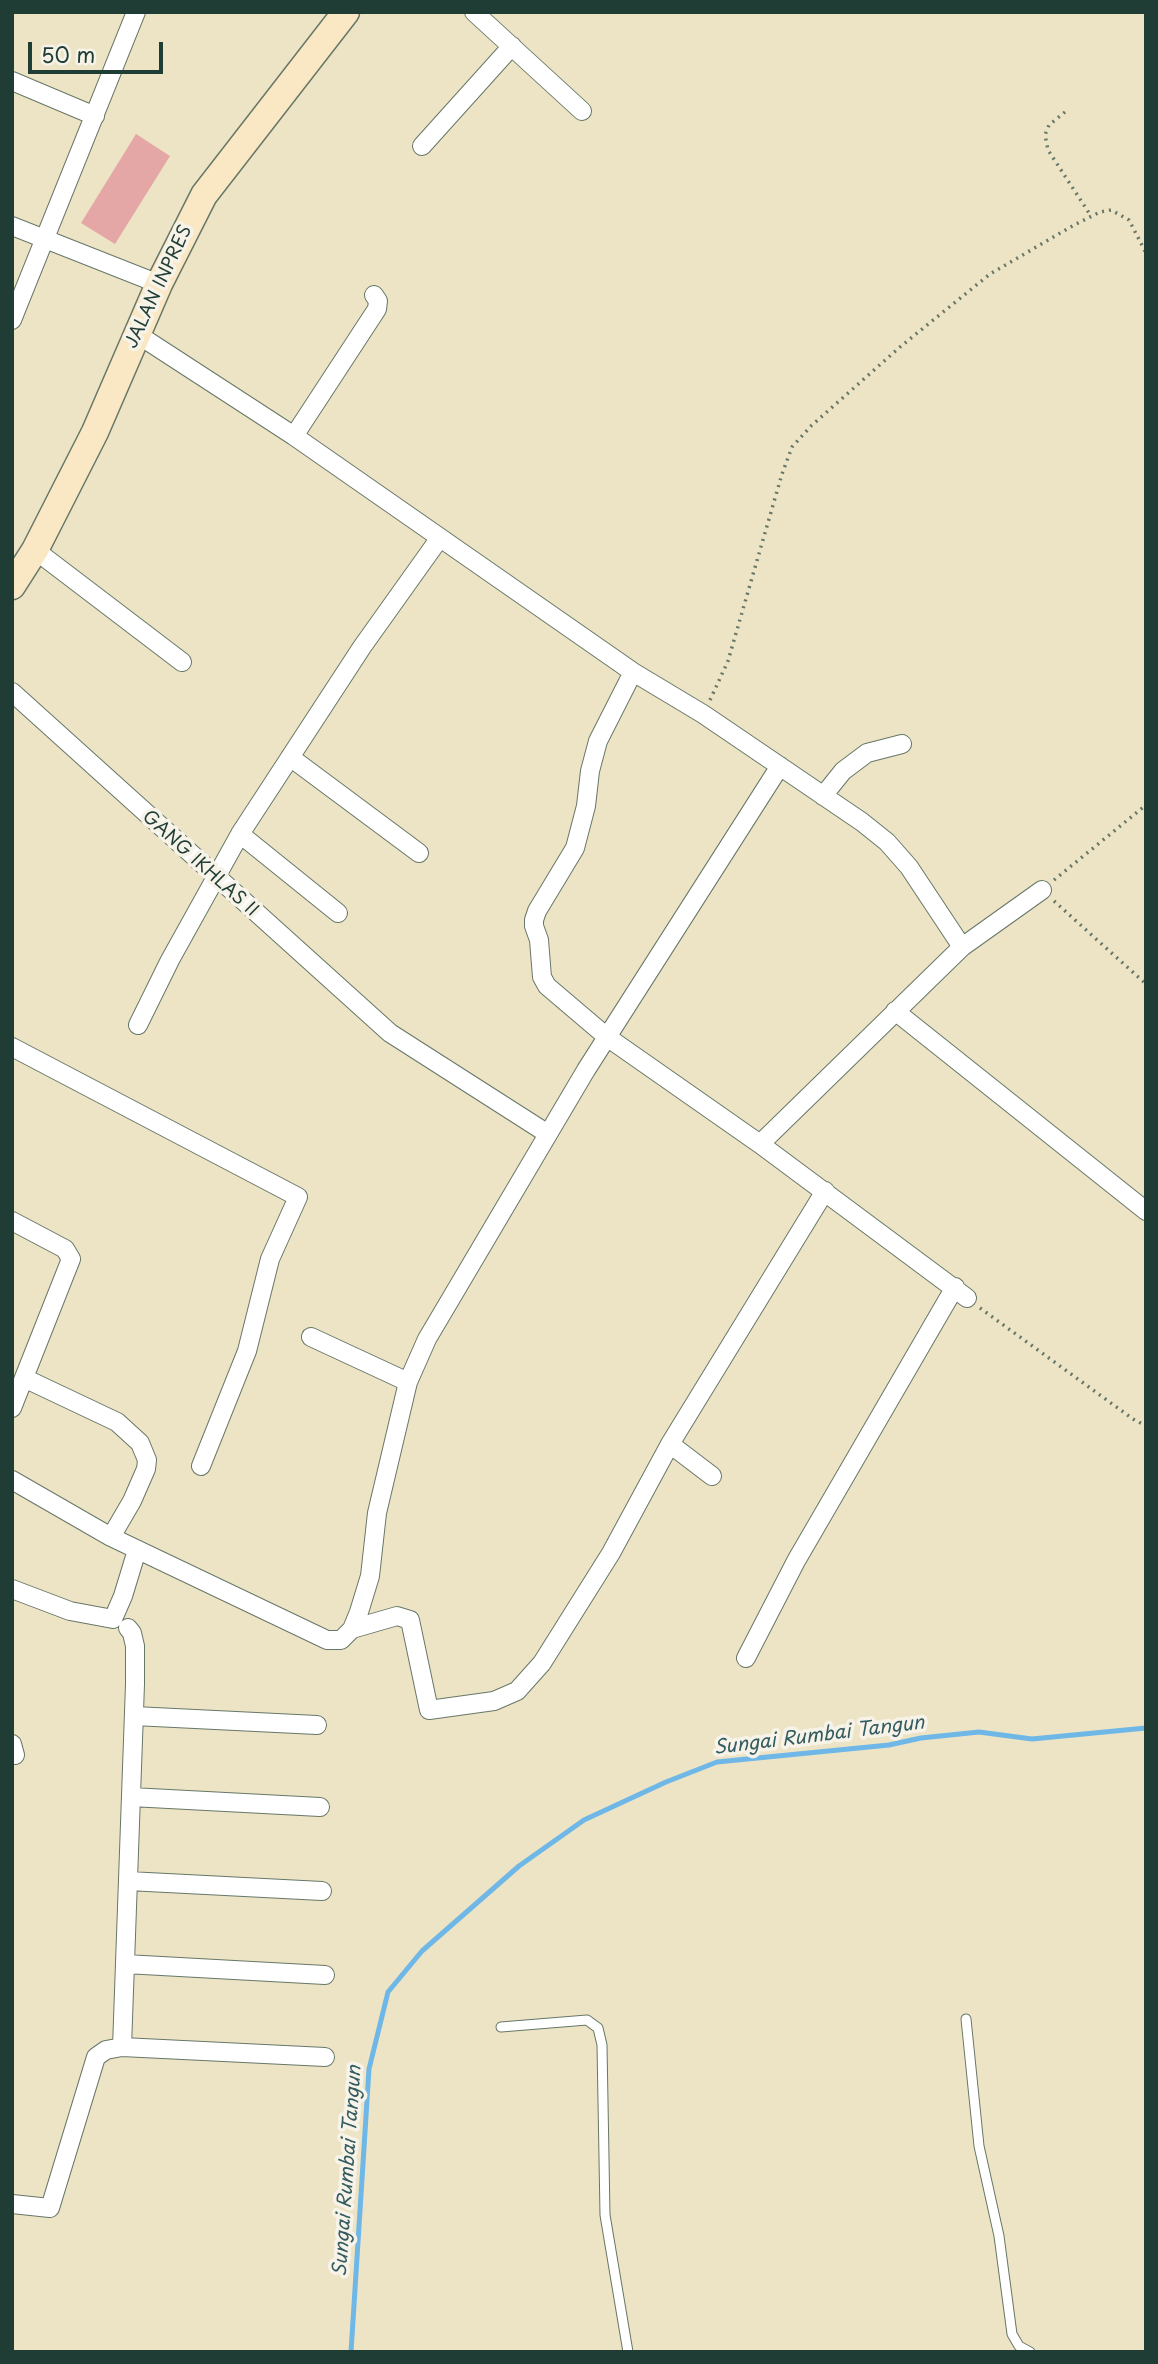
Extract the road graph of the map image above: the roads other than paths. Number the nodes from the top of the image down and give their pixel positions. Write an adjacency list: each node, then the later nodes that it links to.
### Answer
1 (136, 12): 7 (street)
2 (345, 12): 11 (main road, JALAN INPRES)
3 (474, 12): 4 (street)
4 (512, 46): 6 (street); 8 (street)
5 (12, 81): 7 (street)
6 (582, 111)
7 (95, 116): 10 (street)
8 (422, 146)
9 (12, 226): 10 (street)
10 (46, 240): 11 (street); 13 (street)
11 (159, 284): 14 (main road, JALAN INPRES)
12 (374, 295): 15 (street)
13 (12, 320)
14 (137, 334): 15 (street); 17 (main road, JALAN INPRES)
15 (294, 436): 16 (street)
16 (439, 538): 20 (street); 23 (street)
17 (35, 550): 18 (main road, JALAN INPRES); 19 (street)
18 (12, 586)
19 (182, 662)
20 (633, 672): 24 (street); 34 (street)
21 (12, 692): 28 (street, GANG IKHLAS II)
22 (902, 744): 25 (street)
23 (290, 757): 26 (street); 27 (street)
24 (780, 766): 25 (street); 34 (street)
25 (823, 796): 31 (street)
26 (240, 834): 28 (street); 30 (street)
27 (419, 853)
28 (215, 878): 33 (street); 36 (street, GANG IKHLAS II)
29 (1042, 890): 31 (street)
30 (338, 913)
31 (961, 947): 32 (street)
32 (895, 1012): 37 (street); 39 (street)
33 (138, 1025)
34 (607, 1037): 36 (street); 37 (street)
35 (12, 1047): 46 (street)
36 (548, 1134): 43 (street)
37 (760, 1144): 38 (street)
38 (825, 1191): 45 (street); 54 (street)
39 (1146, 1211)
40 (12, 1221): 42 (street)
41 (311, 1337): 43 (street)
42 (24, 1378): 44 (street); 49 (street)
43 (408, 1382): 53 (street)
44 (12, 1408)
45 (670, 1444): 47 (street); 53 (street)
46 (201, 1465)
47 (712, 1476)
48 (12, 1480): 49 (street)
49 (111, 1537): 50 (street)
50 (137, 1550): 51 (street); 53 (street)
51 (12, 1589)
52 (128, 1628): 55 (street)
53 (352, 1629)
54 (746, 1658)
55 (134, 1716): 56 (street); 57 (street)
56 (317, 1725)
57 (131, 1797): 58 (street); 59 (street)
58 (320, 1807)
59 (128, 1881): 60 (street); 61 (street)
60 (322, 1891)
61 (125, 1964): 62 (street); 65 (street)
62 (324, 1975)
63 (966, 2019): 69 (lane)
64 (501, 2027): 68 (lane)
65 (122, 2047): 66 (street); 67 (street)
66 (325, 2057)
67 (12, 2204)
68 (628, 2352)
69 (1030, 2352)

